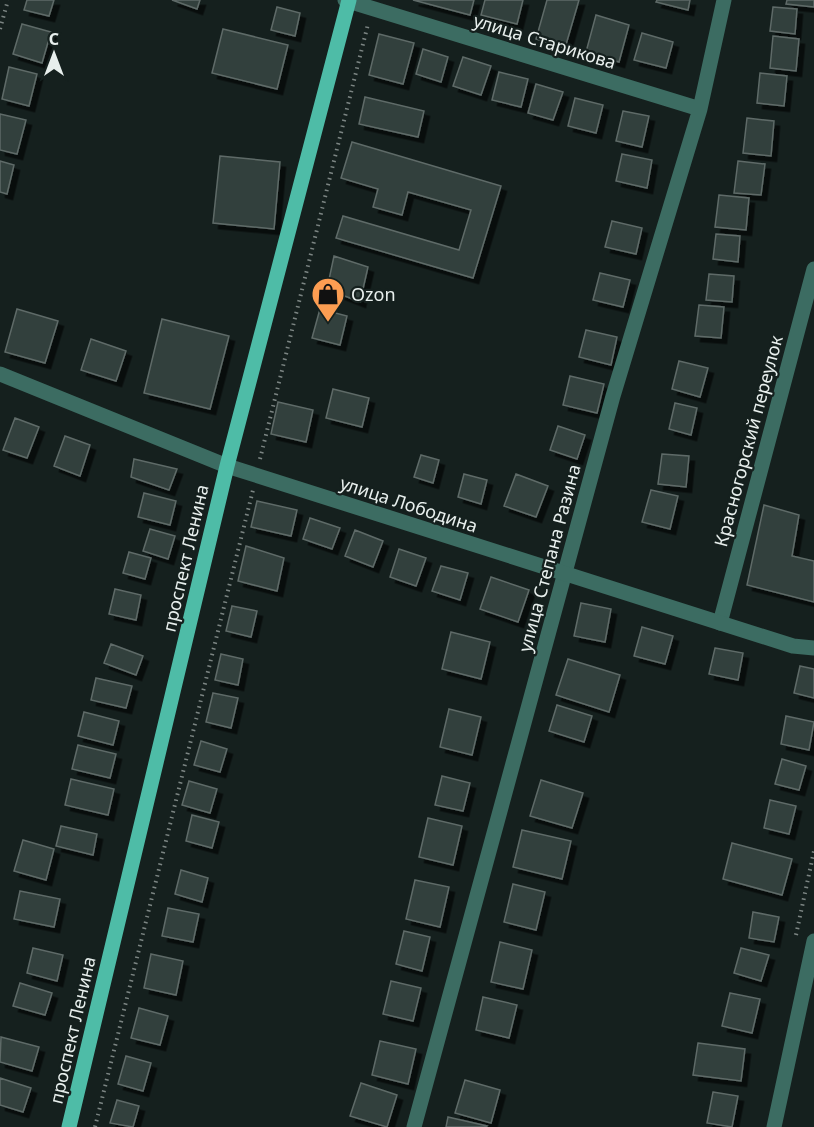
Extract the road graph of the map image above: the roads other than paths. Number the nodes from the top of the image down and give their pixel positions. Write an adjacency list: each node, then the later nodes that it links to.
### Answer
1 (348, 0): 3 (street, улица Старикова); 6 (main road, проспект Ленина)
2 (724, 0): 3 (street, улица Степана Разина)
3 (700, 109): 7 (street, улица Степана Разина)
4 (814, 269): 8 (street, Красногорский переулок)
5 (0, 374): 6 (street, улица Лободина)
6 (226, 466): 7 (street, улица Лободина); 11 (main road, проспект Ленина)
7 (565, 574): 8 (street, улица Лободина); 12 (street, улица Степана Разина)
8 (720, 623): 9 (street, улица Лободина)
9 (814, 648)
10 (814, 941): 13 (street)
11 (69, 1127)
12 (414, 1127)
13 (774, 1127)

